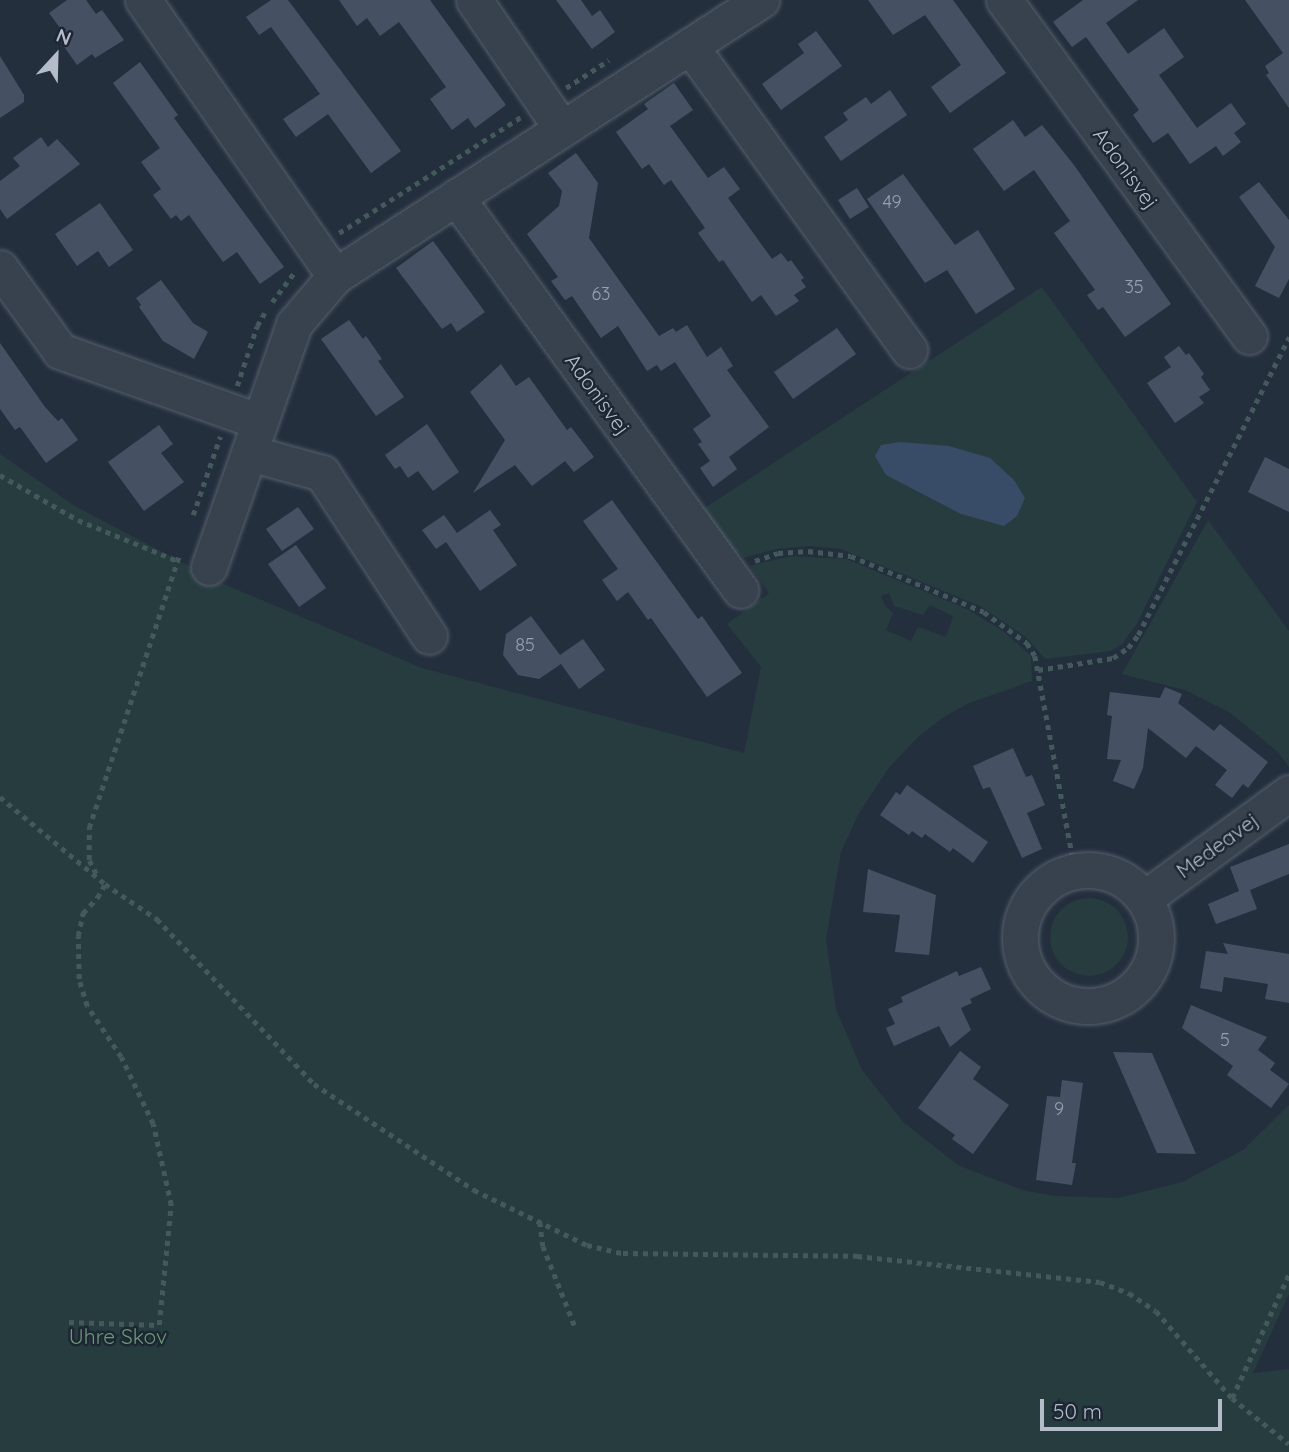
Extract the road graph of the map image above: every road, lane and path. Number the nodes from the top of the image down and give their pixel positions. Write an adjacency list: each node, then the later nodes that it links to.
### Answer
1 (143, 0): 9 (street)
2 (474, 0): 6 (street)
3 (761, 0): 5 (street)
4 (1004, 0): 10 (street, Adonisvej)
5 (690, 46): 6 (street); 13 (street)
6 (562, 129): 7 (street)
7 (456, 197): 9 (street); 18 (street, Adonisvej)
8 (0, 268): 15 (street)
9 (335, 276): 15 (street)
10 (1249, 337)
11 (1289, 337): 12 (path)
12 (1284, 346): 14 (path); 20 (path)
13 (909, 350)
14 (1289, 352)
15 (255, 437): 17 (street); 19 (street)
16 (0, 475): 24 (path)
17 (209, 567)
18 (736, 584): 20 (path)
19 (429, 636)
20 (1038, 670): 23 (path)
21 (1289, 793): 26 (street, Medeavej)
22 (0, 797): 24 (path)
23 (1075, 870): 26 (street); 26 (street)
24 (98, 878): 25 (path)
25 (105, 884): 27 (path); 29 (path)
26 (1145, 898)
27 (540, 1222): 30 (path); 31 (path)
28 (1289, 1274): 31 (path)
29 (69, 1322)
30 (576, 1329)
31 (1232, 1398): 32 (path)
32 (1289, 1444)

